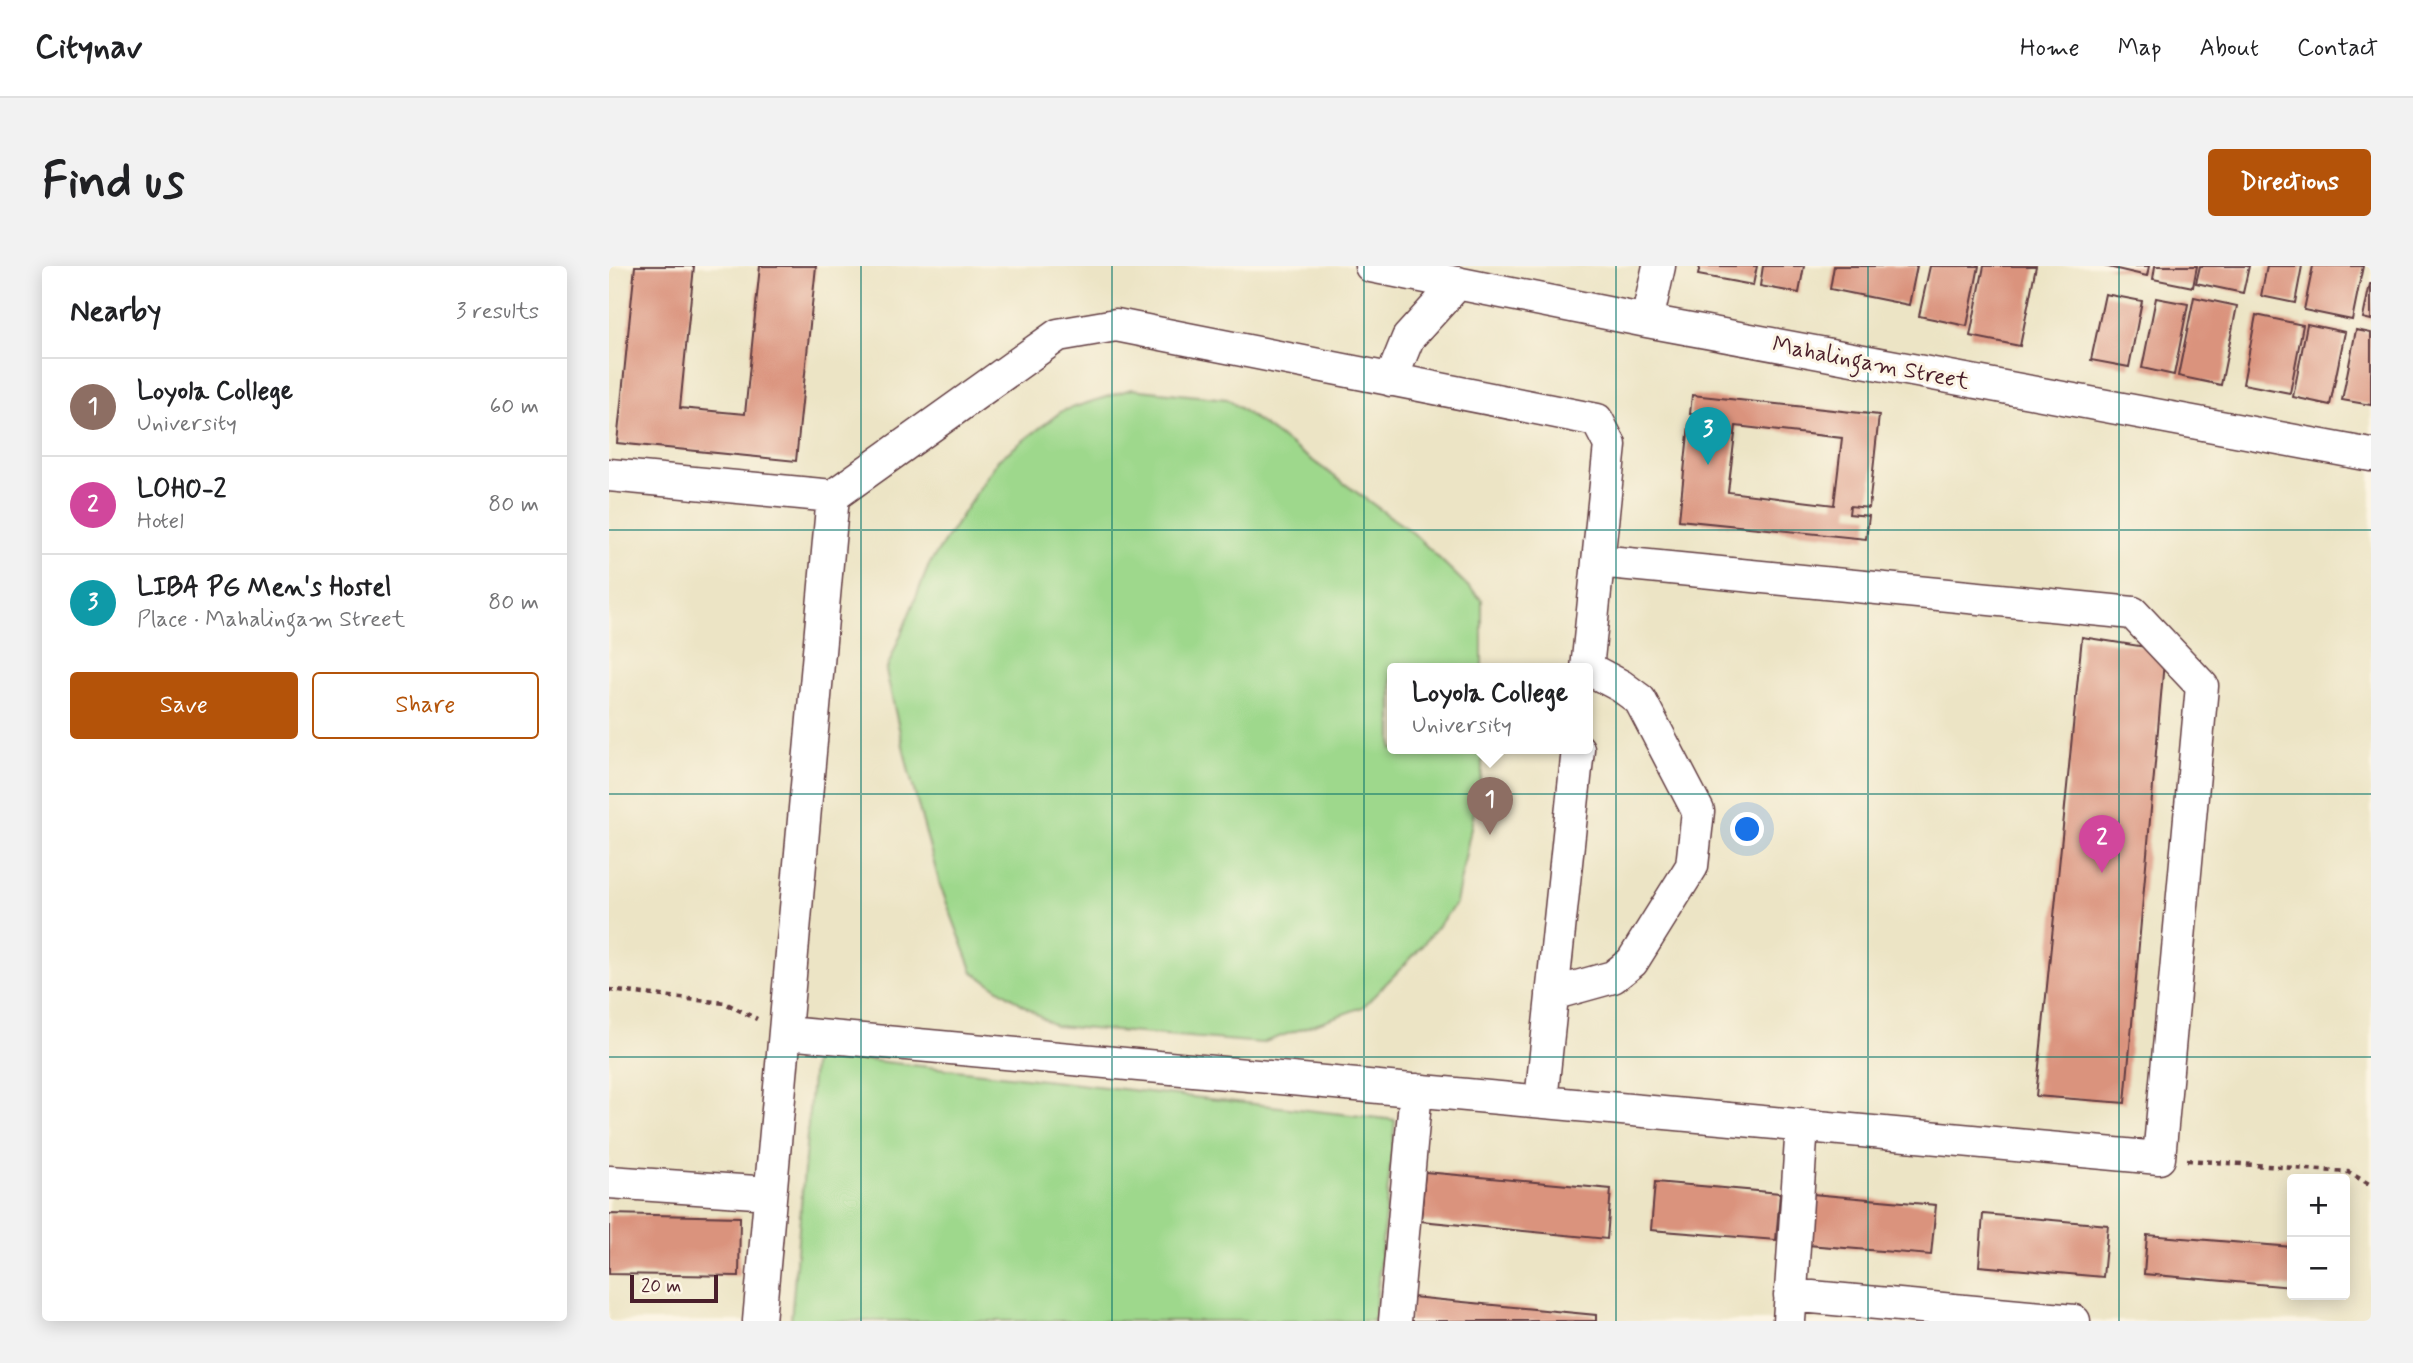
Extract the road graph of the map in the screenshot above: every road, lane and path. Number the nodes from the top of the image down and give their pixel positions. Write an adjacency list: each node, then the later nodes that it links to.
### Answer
1 (1371, 266): 3 (street, Mahalingam Street)
2 (1659, 266): 4 (street)
3 (1458, 284): 4 (street, Mahalingam Street); 5 (street)
4 (1647, 321): 6 (street, Mahalingam Street)
5 (1391, 380): 8 (street); 9 (street)
6 (2371, 455)
7 (609, 475): 8 (street)
8 (833, 496): 15 (street)
9 (1598, 561): 10 (street); 19 (street)
10 (1588, 663)
11 (1593, 671): 14 (street)
12 (1577, 754): 14 (street)
13 (609, 990): 15 (path)
14 (1552, 994): 17 (street)
15 (786, 1033): 16 (street); 22 (street)
16 (1416, 1090): 17 (street); 25 (street)
17 (1541, 1101): 18 (street)
18 (1802, 1125): 19 (street); 23 (street)
19 (2159, 1158): 21 (path)
20 (609, 1182): 22 (street)
21 (2371, 1185)
22 (771, 1193): 24 (street)
23 (1790, 1308): 26 (street)
24 (759, 1321)
25 (1395, 1321)
26 (2074, 1321)

